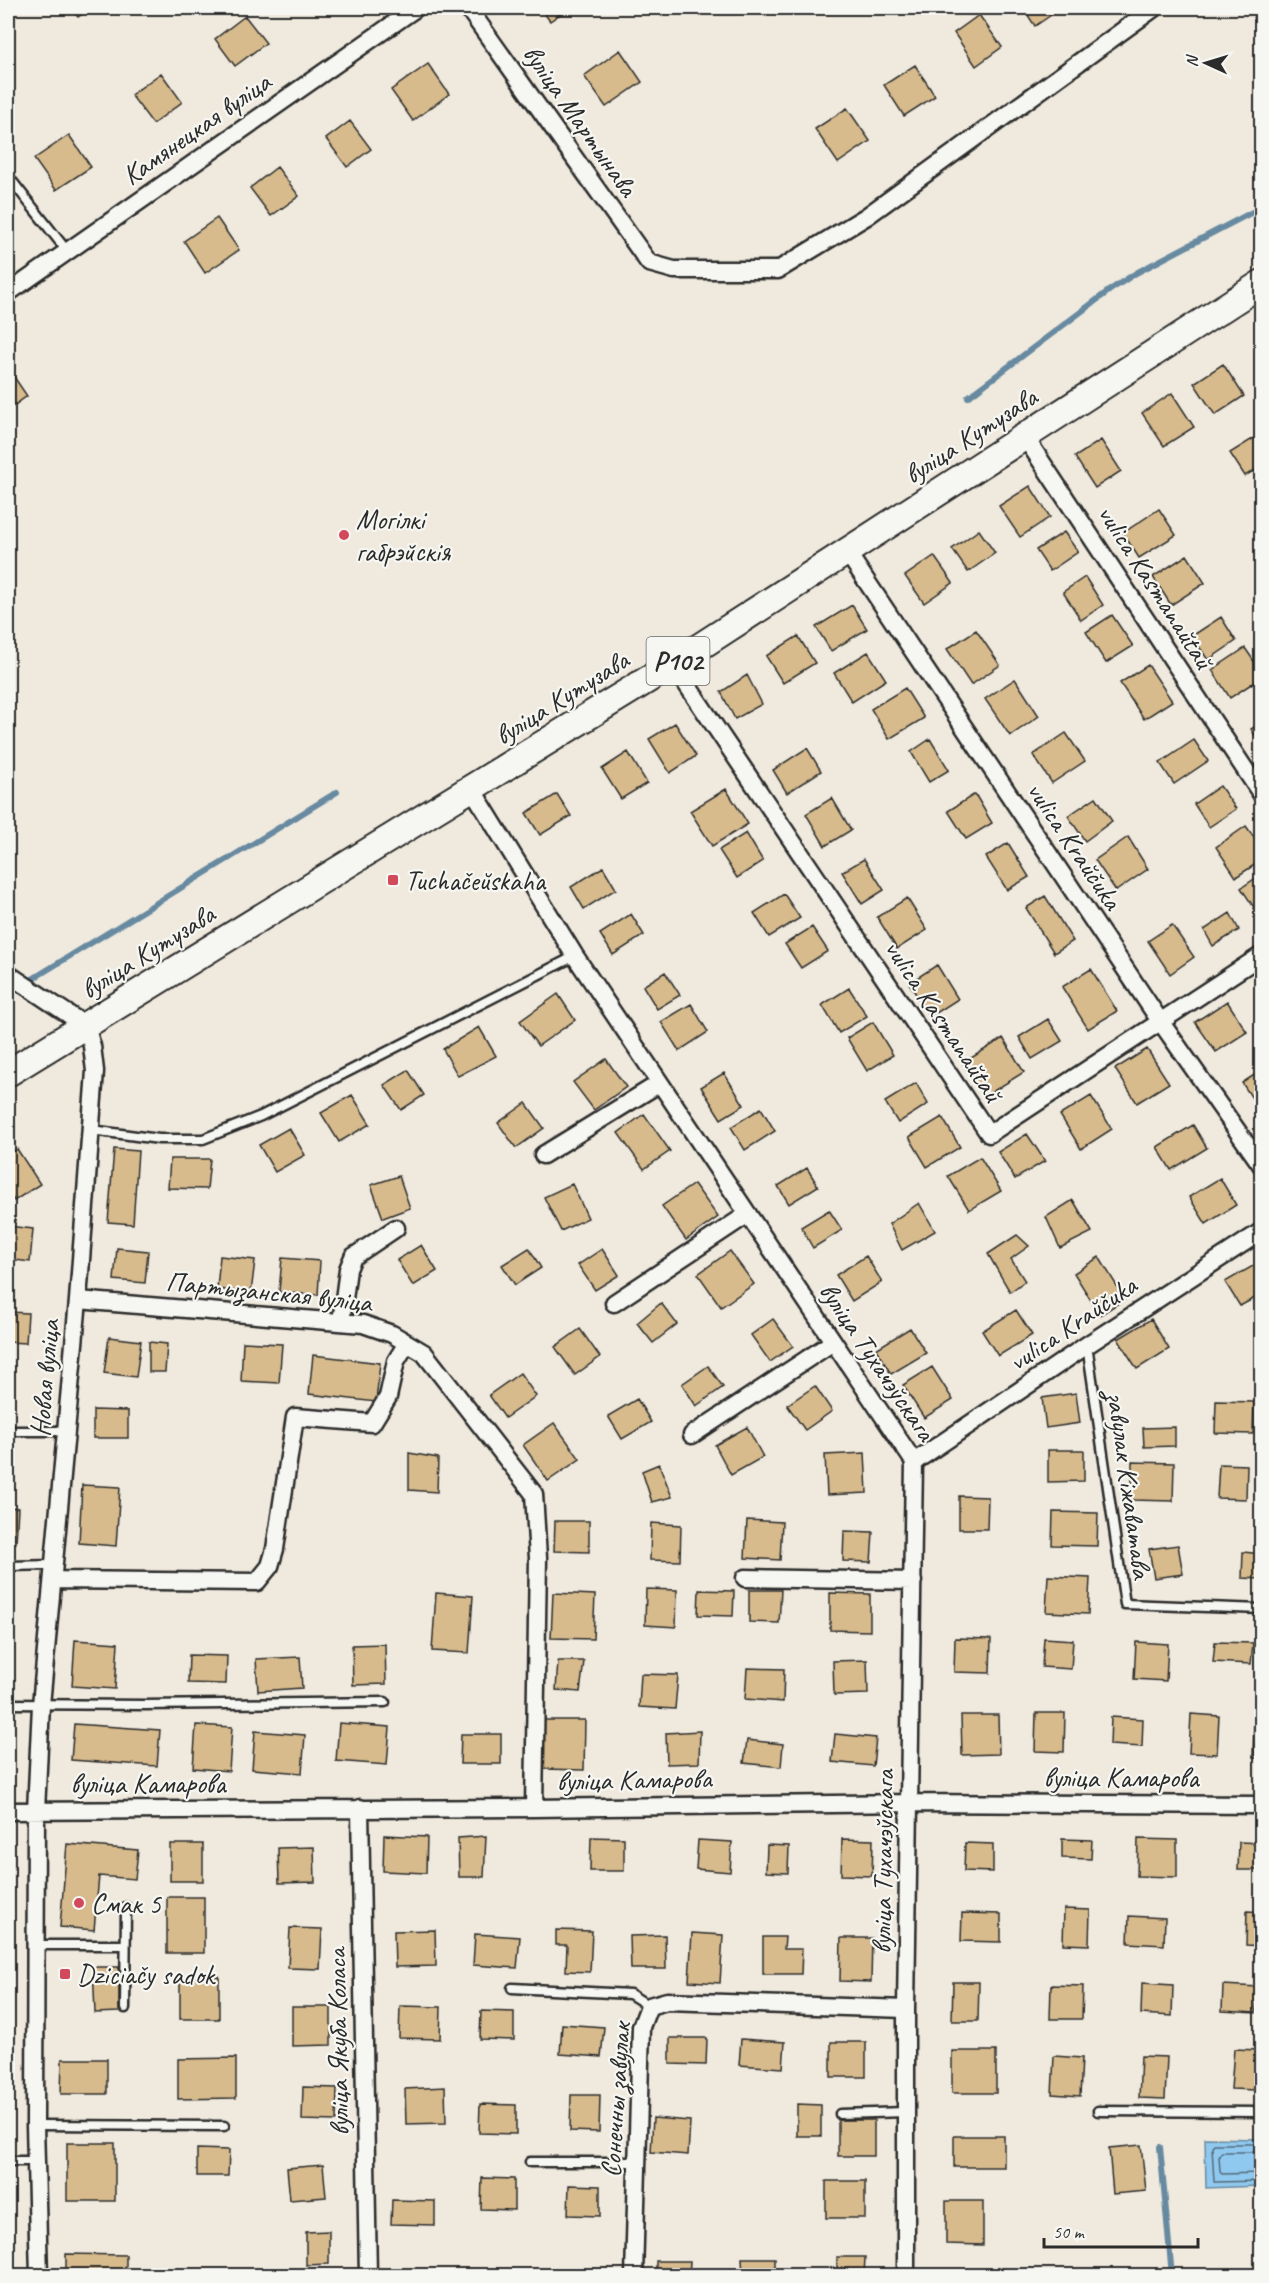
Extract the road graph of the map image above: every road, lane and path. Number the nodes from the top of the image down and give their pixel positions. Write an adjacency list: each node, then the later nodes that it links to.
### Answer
1 (416, 8): 5 (street, Камянецкая вуліца)
2 (468, 8): 3 (street, вуліца Мартынава)
3 (1154, 8)
4 (8, 176): 5 (lane)
5 (67, 251): 7 (street, Камянецкая вуліца)
6 (1262, 283): 8 (main road, вуліца Кутузава / Р102)
7 (8, 293)
8 (1025, 438): 9 (main road, вуліца Кутузава / Р102); 12 (street, vulica Kasmanaŭtaŭ)
9 (847, 552): 10 (main road, вуліца Кутузава / Р102); 16 (street, vulica Kraŭčuka)
10 (673, 664): 11 (main road, вуліца Кутузава / Р102); 16 (street, vulica Kasmanaŭtaŭ)
11 (472, 789): 14 (street, вуліца Тухачэўскага); 17 (main road, вуліца Кутузава / Р102)
12 (1262, 795)
13 (1262, 955): 16 (street, vulica Kasmanaŭtaŭ)
14 (575, 956): 19 (street, вуліца Тухачэўскага); 20 (lane)
15 (11, 977): 17 (street)
16 (1160, 1021): 22 (street, vulica Kraŭčuka)
17 (86, 1026): 18 (main road, вуліца Кутузава / Р102); 20 (street, Новая вуліца)
18 (8, 1073)
19 (660, 1083): 21 (street); 23 (street, вуліца Тухачэўскага)
20 (91, 1130): 26 (street, Новая вуліца)
21 (543, 1155)
22 (1262, 1166)
23 (748, 1214): 27 (street); 29 (street, вуліца Тухачэўскага)
24 (396, 1228): 28 (street)
25 (1262, 1231): 31 (street, vulica Kraŭčuka)
26 (78, 1300): 28 (street, Партызанская вуліца); 33 (street, Новая вуліца)
27 (614, 1303)
28 (341, 1322): 30 (street, Партызанская вуліца)
29 (833, 1342): 34 (street); 35 (street, вуліца Тухачэўскага)
30 (407, 1343): 37 (street); 47 (street, Партызанская вуліца)
31 (1087, 1345): 35 (street, vulica Kraŭčuka); 40 (lane, завулак Кіжаватава)
32 (8, 1431): 33 (lane)
33 (66, 1431): 37 (street, Новая вуліца)
34 (693, 1435)
35 (914, 1462): 39 (street, вуліца Тухачэўскага)
36 (8, 1566): 37 (lane)
37 (54, 1573): 43 (street, Новая вуліца)
38 (745, 1578): 39 (street)
39 (913, 1581): 44 (street, вуліца Тухачэўскага)
40 (1262, 1609)
41 (385, 1702): 43 (lane)
42 (8, 1704): 43 (lane)
43 (42, 1705): 49 (street, Новая вуліца)
44 (910, 1803): 45 (street, вуліца Камарова); 47 (street, вуліца Камарова); 56 (street, вуліца Тухачэўскага)
45 (1262, 1805)
46 (360, 1808): 47 (street, вуліца Камарова); 49 (street, вуліца Камарова); 68 (street, вуліца Якуба Коласа)
47 (534, 1808)
48 (8, 1811): 49 (street, вуліца Камарова)
49 (36, 1811): 51 (street, Новая вуліца)
50 (126, 1907): 52 (lane)
51 (35, 1945): 52 (lane); 61 (street, Новая вуліца)
52 (125, 1945): 55 (lane)
53 (513, 1988): 54 (lane)
54 (650, 2006): 56 (street, Сонечны завулак); 66 (street, Сонечны завулак)
55 (125, 2008)
56 (906, 2009): 58 (street, вуліца Тухачэўскага)
57 (1098, 2111): 59 (lane)
58 (906, 2112): 60 (lane); 70 (street, вуліца Тухачэўскага)
59 (1262, 2112)
60 (840, 2114)
61 (35, 2125): 62 (lane); 64 (street, Новая вуліца)
62 (224, 2126)
63 (8, 2161): 64 (lane)
64 (35, 2161): 67 (street, Новая вуліца)
65 (530, 2162): 66 (lane)
66 (637, 2162): 69 (street, Сонечны завулак)
67 (39, 2276)
68 (368, 2276)
69 (634, 2276)
70 (906, 2276)

